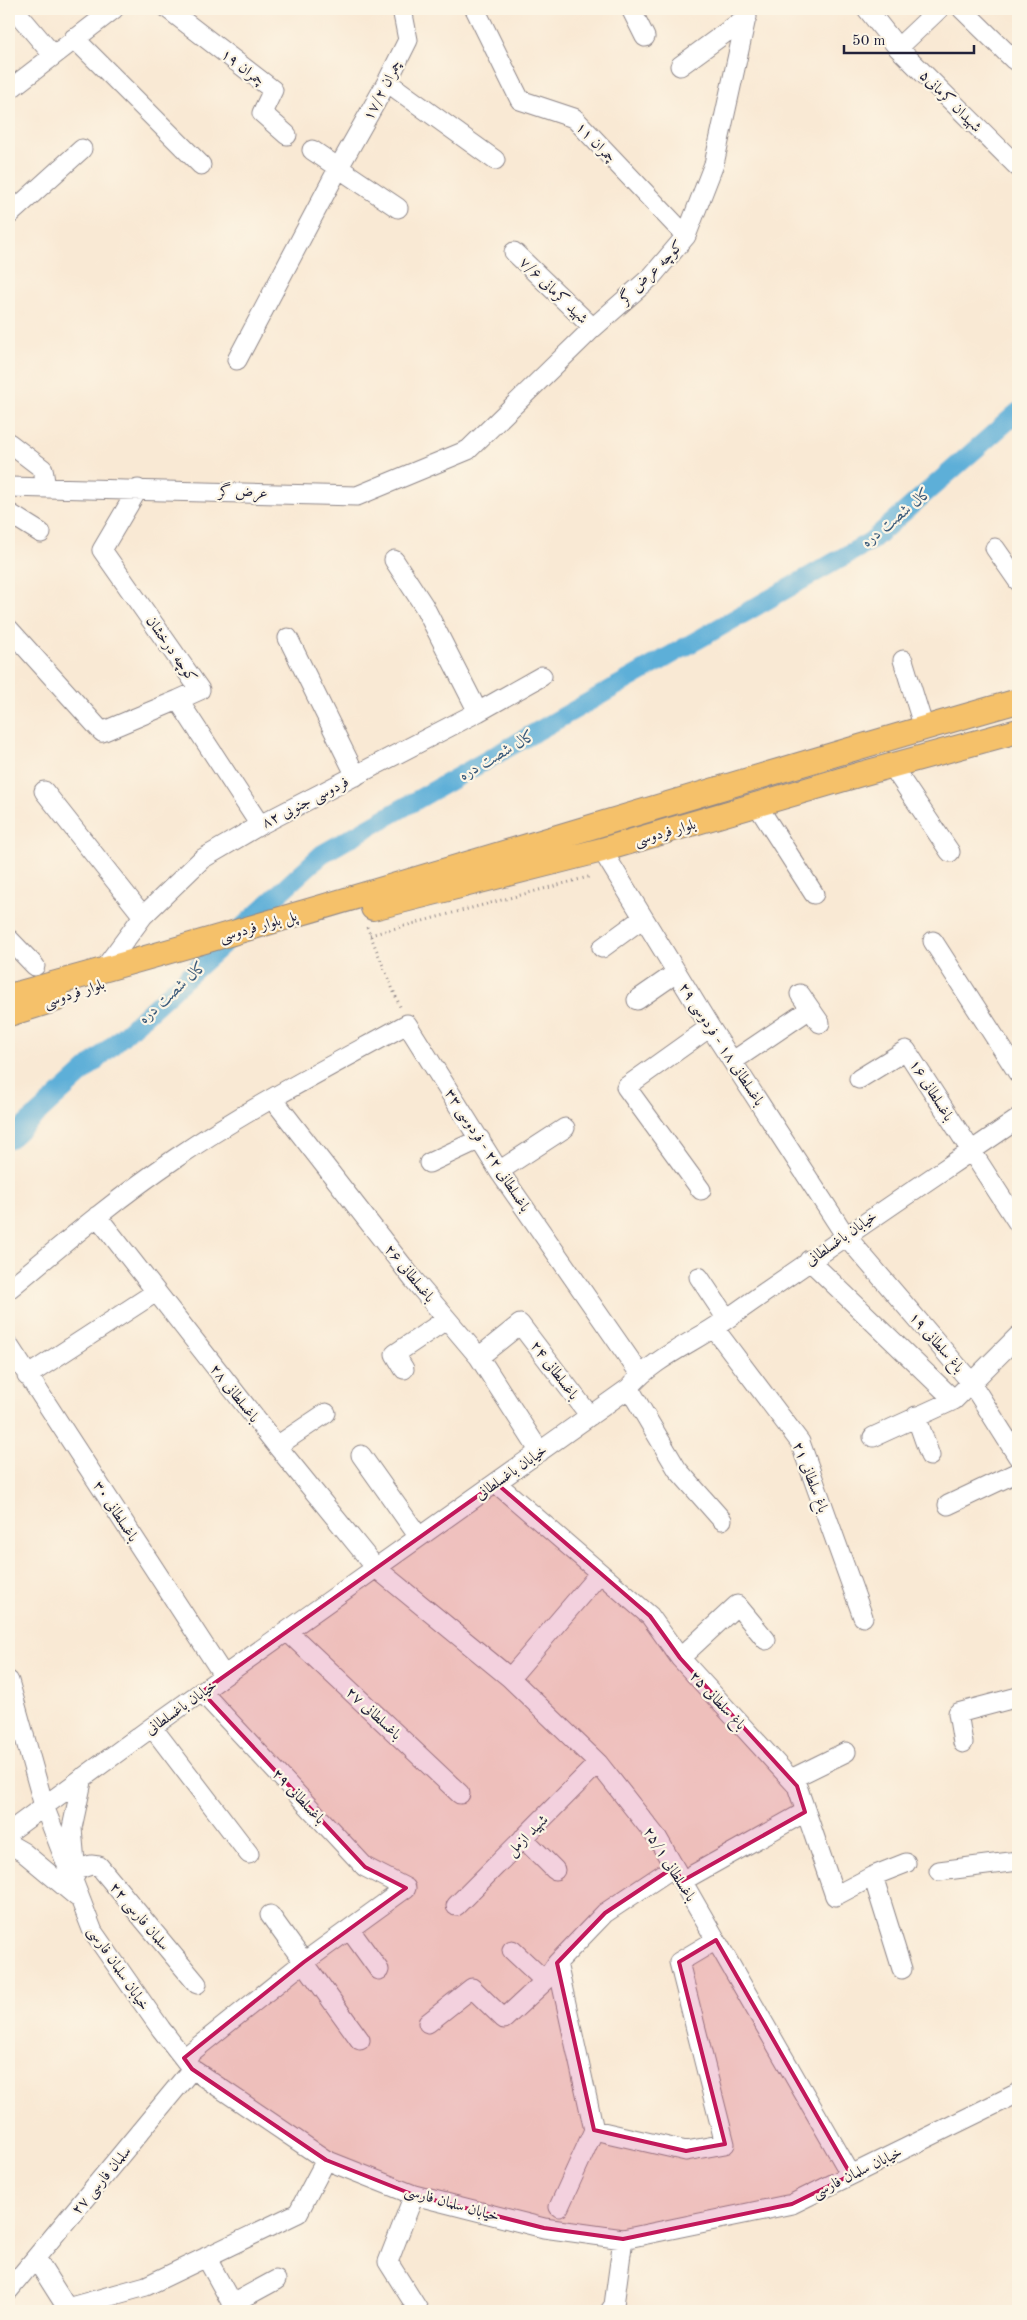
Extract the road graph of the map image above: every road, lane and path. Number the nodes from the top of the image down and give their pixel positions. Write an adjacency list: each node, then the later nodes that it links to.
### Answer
1 (14, 9): 14 (street)
2 (114, 9): 12 (street)
3 (168, 9): 19 (street, چمران ۱۹)
4 (402, 9): 17 (street, چمران ۱۷/۲)
5 (475, 9): 28 (street, چمران ۱۱)
6 (631, 9): 11 (street)
7 (867, 9): 13 (street, شهیدان کرمانی۵)
8 (939, 9): 13 (street)
9 (962, 9): 15 (street)
10 (748, 13): 16 (street); 28 (street, کوچه عرض گر)
11 (645, 37)
12 (74, 38): 14 (street); 23 (street)
13 (898, 48): 25 (street, شهیدان کرمانی۵)
14 (53, 55): 18 (street)
15 (1014, 60)
16 (680, 66)
17 (387, 82): 22 (street); 24 (street, چمران ۱۷/۲)
18 (9, 90)
19 (287, 135)
20 (82, 148): 27 (street)
21 (312, 150): 24 (street)
22 (495, 160)
23 (200, 165)
24 (339, 167): 26 (street); 31 (street, چمران ۱۷/۲)
25 (1018, 168)
26 (398, 208)
27 (9, 215)
28 (686, 236): 30 (street, کوچه عرض گر)
29 (514, 252): 30 (street, شهید کرمانی ۷/۶)
30 (593, 328): 33 (street, کوچه عرض گر)
31 (237, 360)
32 (9, 443): 35 (street)
33 (468, 450): 36 (street, عرض گر)
34 (9, 486): 35 (street, عرض گر)
35 (46, 488): 36 (street, عرض گر)
36 (138, 489): 46 (street, کوچه درخشان)
37 (9, 513): 38 (street)
38 (41, 533)
39 (995, 548): 41 (street)
40 (394, 560): 48 (street)
41 (1018, 581)
42 (9, 629): 46 (street)
43 (288, 638): 54 (street)
44 (904, 660): 49 (street)
45 (542, 676): 48 (street, فردوسی جنوبی ۸۲)
46 (178, 700): 57 (street, کوچه درخشان)
47 (1018, 700): 49 (main road, بلوار فردوسی)
48 (478, 712): 54 (street, فردوسی جنوبی ۸۲)
49 (915, 730): 51 (main road, بلوار فردوسی); 52 (main road)
50 (1018, 731): 52 (main road, بلوار فردوسی)
51 (852, 750): 53 (main road); 63 (main road, بلوار فردوسی)
52 (902, 764): 53 (main road, بلوار فردوسی); 58 (street)
53 (861, 774): 56 (main road, بلوار فردوسی)
54 (356, 776): 57 (street, فردوسی جنوبی ۸۲)
55 (44, 790): 62 (street)
56 (756, 805): 59 (main road, بلوار فردوسی); 60 (street)
57 (260, 825): 62 (street, فردوسی جنوبی ۸۲)
58 (950, 852)
59 (608, 860): 61 (main road, بلوار فردوسی); 64 (street, باغسلطانی ۱۸ - فردوسی ۲۹); 65 (path)
60 (814, 894)
61 (361, 912): 63 (main road, بلوار فردوسی); 65 (path)
62 (143, 916): 71 (street, فردوسی جنوبی ۸۲)
63 (315, 917): 70 (main road, پل بلوار فردوسی)
64 (643, 918): 68 (street); 72 (street, باغسلطانی ۱۸ - فردوسی ۲۹)
65 (370, 935): 77 (path)
66 (9, 938): 69 (street)
67 (933, 942): 80 (street)
68 (602, 948)
69 (35, 966)
70 (139, 966): 71 (main road, بلوار فردوسی); 76 (main road, بلوار فردوسی)
71 (103, 970): 73 (main road, بلوار فردوسی)
72 (676, 973): 74 (street); 78 (street, باغسلطانی ۱۸ - فردوسی ۲۹)
73 (9, 996)
74 (638, 1000)
75 (810, 1009): 79 (street)
76 (9, 1014)
77 (407, 1024): 82 (street); 85 (street, باغسلطانی ۲۲ - فردوسی ۳۳)
78 (710, 1027): 79 (street, باغسلطانی ۱۸ - فردوسی ۲۹); 89 (street)
79 (733, 1061): 92 (street, باغسلطانی ۱۸ - فردوسی ۲۹)
80 (1018, 1073)
81 (859, 1079): 86 (street, باغسلطانی ۱۶)
82 (272, 1099): 90 (street); 97 (street, باغسلطانی ۲۶)
83 (1018, 1119): 86 (street, خیابان باغسلطانی)
84 (565, 1128): 88 (street)
85 (480, 1139): 87 (street); 88 (street, باغسلطانی ۲۲ - فردوسی ۳۳)
86 (971, 1151): 91 (street); 92 (street, خیابان باغسلطانی)
87 (429, 1163)
88 (499, 1171): 104 (street, باغسلطانی ۲۲ - فردوسی ۳۳)
89 (701, 1190)
90 (97, 1216): 95 (street); 96 (street, باغسلطانی ۲۸)
91 (1018, 1223)
92 (845, 1235): 93 (street, خیابان باغسلطانی); 105 (street, باغ سلطانی ۱۹)
93 (809, 1260): 98 (street, خیابان باغسلطانی); 106 (street)
94 (699, 1277): 98 (street, باغ سلطانی ۲۱)
95 (9, 1289)
96 (156, 1292): 103 (street); 111 (street, باغسلطانی ۲۸)
97 (447, 1319): 101 (street, باغسلطانی ۲۶); 102 (street)
98 (720, 1323): 104 (street, خیابان باغسلطانی); 123 (street, باغ سلطانی ۲۱)
99 (1018, 1336): 105 (street)
100 (9, 1346): 103 (street, باغسلطانی ۳۰)
101 (479, 1357): 108 (street, باغسلطانی ۲۴); 112 (street, باغسلطانی ۲۶)
102 (404, 1369)
103 (27, 1376): 127 (street, باغسلطانی ۳۰)
104 (635, 1381): 108 (street, خیابان باغسلطانی); 119 (street, باغسلطانی ۲۲ - فردوسی ۳۳)
105 (970, 1381): 106 (street); 115 (street, باغ سلطانی ۱۹)
106 (954, 1400): 109 (street)
107 (326, 1413): 111 (street)
108 (590, 1416): 112 (street, خیابان باغسلطانی)
109 (916, 1416): 110 (street); 114 (street)
110 (873, 1437)
111 (277, 1446): 121 (street, باغسلطانی ۲۸)
112 (540, 1452): 117 (street, خیابان باغسلطانی)
113 (361, 1455): 120 (street)
114 (930, 1456)
115 (1018, 1457)
116 (1018, 1472): 118 (street)
117 (496, 1483): 120 (street, خیابان باغسلطانی); 122 (street, باغ سلطانی ۲۵)
118 (948, 1505)
119 (722, 1520)
120 (419, 1537): 121 (street, خیابان باغسلطانی)
121 (376, 1568): 124 (street, خیابان باغسلطانی); 128 (street, باغسلطانی ۲۵/۱)
122 (600, 1572): 126 (street, باغ سلطانی ۲۵); 128 (street)
123 (863, 1617)
124 (287, 1631): 127 (street, خیابان باغسلطانی); 138 (street, باغسلطانی ۲۷)
125 (766, 1640): 126 (street)
126 (680, 1658): 137 (street, باغ سلطانی ۲۵)
127 (224, 1676): 130 (street, خیابان باغسلطانی)
128 (510, 1678): 135 (street, باغسلطانی ۲۵/۱)
129 (9, 1680): 139 (street, خیابان سلمان فارسی)
130 (202, 1692): 132 (street, خیابان باغسلطانی); 152 (street, باغسلطانی ۲۹)
131 (1018, 1697): 133 (street)
132 (152, 1727): 136 (street, خیابان باغسلطانی); 144 (street)
133 (963, 1743)
134 (846, 1752): 137 (street)
135 (598, 1763): 142 (street, شهید ازمل); 150 (street, باغسلطانی ۲۵/۱)
136 (83, 1777): 139 (street, خیابان باغسلطانی); 147 (street)
137 (790, 1779): 140 (street, باغ سلطانی ۲۵)
138 (460, 1794)
139 (44, 1806): 141 (street, خیابان باغسلطانی); 153 (street, خیابان سلمان فارسی)
140 (805, 1812): 150 (street); 151 (street, باغ سلطانی ۲۵)
141 (9, 1832)
142 (523, 1838): 148 (street); 154 (street, شهید ازمل)
143 (9, 1844): 153 (street)
144 (249, 1854)
145 (1018, 1861): 149 (street)
146 (906, 1863): 151 (street, باغ سلطانی ۲۵)
147 (76, 1870): 153 (street); 164 (street, سلمان فارسی ۲۲)
148 (555, 1870)
149 (939, 1871)
150 (678, 1874): 157 (street, باغسلطانی ۲۵/۱); 160 (street)
151 (873, 1876): 161 (street)
152 (406, 1888): 156 (street, سلمان فارسی ۲۷)
153 (78, 1898): 167 (street, خیابان سلمان فارسی)
154 (456, 1906)
155 (270, 1915): 159 (street)
156 (350, 1930): 159 (street, سلمان فارسی ۲۷); 162 (street)
157 (716, 1940): 169 (street); 171 (street, باغسلطانی ۲۵/۱)
158 (512, 1950): 163 (street)
159 (304, 1962): 166 (street); 167 (street, سلمان فارسی ۲۷)
160 (557, 1963): 163 (street); 169 (street)
161 (902, 1969)
162 (379, 1970)
163 (545, 1982): 165 (street)
164 (197, 1984)
165 (428, 2023)
166 (360, 2040)
167 (188, 2064): 170 (street, خیابان سلمان فارسی); 176 (street, سلمان فارسی ۲۷)
168 (1018, 2093): 171 (street, خیابان سلمان فارسی)
169 (594, 2130): 173 (street)
170 (326, 2160): 172 (street, خیابان سلمان فارسی); 175 (street)
171 (851, 2175): 174 (street, خیابان سلمان فارسی)
172 (414, 2194): 174 (street, خیابان سلمان فارسی); 181 (street)
173 (559, 2207)
174 (623, 2239): 182 (street)
175 (206, 2257): 179 (street); 180 (street)
176 (36, 2259): 178 (street, سلمان فارسی ۲۷); 180 (street)
177 (276, 2280): 179 (street)
178 (9, 2287)
179 (234, 2308)
180 (68, 2310)
181 (419, 2311)
182 (610, 2311)

